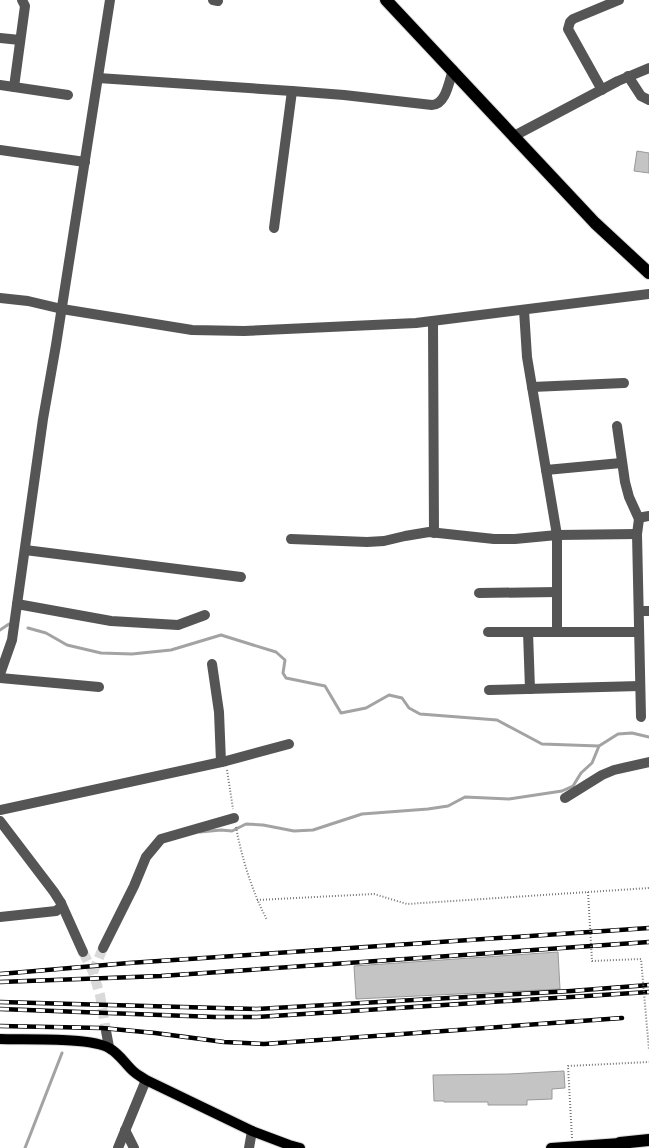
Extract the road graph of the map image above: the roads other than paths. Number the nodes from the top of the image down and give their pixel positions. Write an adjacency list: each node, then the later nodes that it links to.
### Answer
1 (22, 0): 6 (street)
2 (110, 0): 10 (street)
3 (386, 0): 8 (highway)
4 (619, 0): 13 (street)
5 (0, 38): 6 (street)
6 (20, 40): 12 (street)
7 (649, 68): 9 (street)
8 (453, 70): 14 (street); 17 (highway)
9 (628, 76): 13 (street); 16 (street)
10 (98, 78): 14 (street); 19 (street)
11 (0, 85): 12 (street)
12 (14, 87): 15 (street)
13 (602, 90): 17 (street)
14 (292, 91): 20 (street)
15 (68, 95)
16 (649, 100)
17 (514, 136): 21 (highway)
18 (0, 150): 19 (street)
19 (85, 162): 24 (street)
20 (274, 228)
21 (649, 273)
22 (649, 294): 25 (street)
23 (0, 298): 24 (street)
24 (62, 309): 26 (street); 37 (street)
25 (524, 310): 26 (street); 28 (street)
26 (433, 321): 33 (street)
27 (624, 383): 28 (street)
28 (532, 387): 31 (street)
29 (617, 426): 30 (street)
30 (621, 463): 31 (street); 32 (street)
31 (546, 470): 35 (street)
32 (644, 518): 34 (street)
33 (434, 533): 35 (street); 36 (street)
34 (638, 534): 35 (street); 42 (street)
35 (557, 535): 39 (street)
36 (291, 539)
37 (25, 550): 38 (street); 41 (street)
38 (241, 577)
39 (557, 592): 40 (street); 46 (street)
40 (479, 593)
41 (17, 604): 43 (street); 49 (street)
42 (644, 611): 47 (street)
43 (205, 615)
44 (488, 632): 45 (street)
45 (528, 632): 46 (street); 53 (street)
46 (557, 632): 47 (street)
47 (639, 632): 51 (street)
48 (212, 664): 57 (street)
49 (0, 674)
50 (0, 678): 52 (street)
51 (640, 686): 53 (street); 55 (street)
52 (99, 687)
53 (530, 689): 54 (street)
54 (489, 690)
55 (641, 718)
56 (289, 744): 57 (street)
57 (224, 762): 60 (street)
58 (649, 762): 59 (street)
59 (565, 798)
60 (0, 810)
61 (234, 818): 65 (street)
62 (0, 821): 63 (street)
63 (61, 903): 64 (street); 66 (street)
64 (0, 916)
65 (103, 948)
66 (84, 952)
67 (106, 1031): 69 (street)
68 (0, 1039): 69 (main road)
69 (109, 1047): 70 (main road)
70 (146, 1080): 71 (street); 72 (main road)
71 (125, 1130): 75 (street); 76 (street)
72 (252, 1131): 77 (street); 78 (main road)
73 (649, 1140): 74 (highway)
74 (620, 1145): 79 (main road)
75 (118, 1148)
76 (134, 1148)
77 (249, 1148)
78 (300, 1148)
79 (551, 1148)

